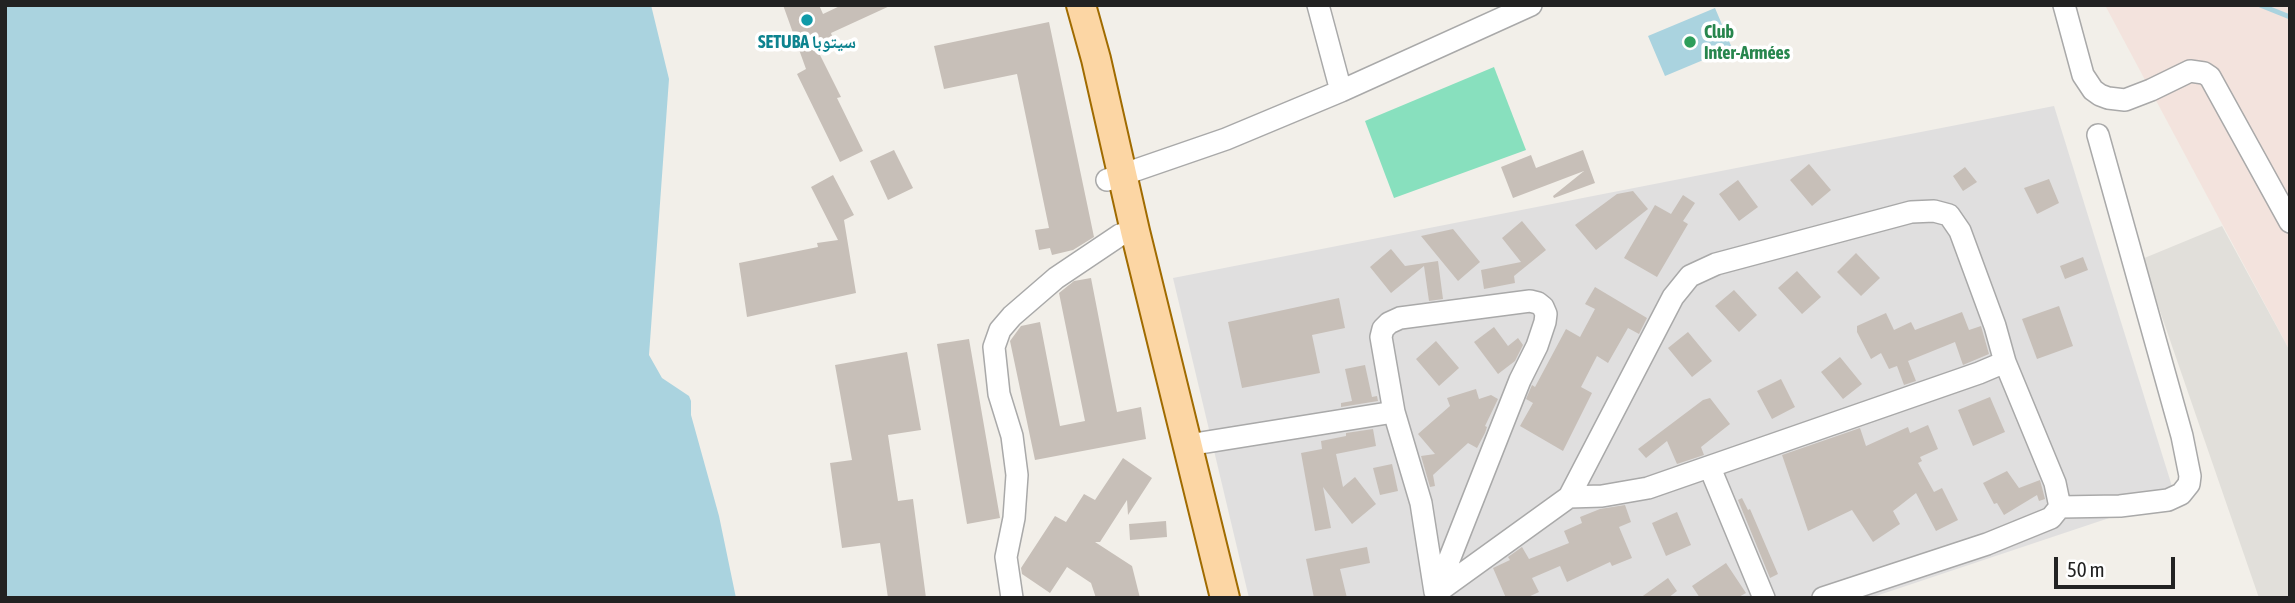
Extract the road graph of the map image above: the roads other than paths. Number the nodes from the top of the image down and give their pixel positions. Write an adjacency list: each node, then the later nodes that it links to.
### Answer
1 (1064, 5): 8 (main road)
2 (1081, 5): 8 (main road)
3 (1318, 5): 6 (street)
4 (2064, 5): 9 (street)
5 (1530, 6): 6 (street)
6 (1340, 92): 8 (street)
7 (2098, 135): 16 (street)
8 (1115, 178): 10 (main road)
9 (2290, 222)
10 (1128, 233): 13 (main road); 18 (street)
11 (2004, 362): 14 (street); 15 (street); 16 (street)
12 (1394, 412): 13 (street); 17 (street); 17 (street)
13 (1186, 461): 19 (main road); 20 (main road)
14 (1710, 467): 15 (street); 21 (street)
15 (1569, 497): 17 (street)
16 (2060, 506): 22 (street)
17 (1437, 595)
18 (1012, 598)
19 (1206, 598)
20 (1225, 598)
21 (1764, 598)
22 (1823, 598)

